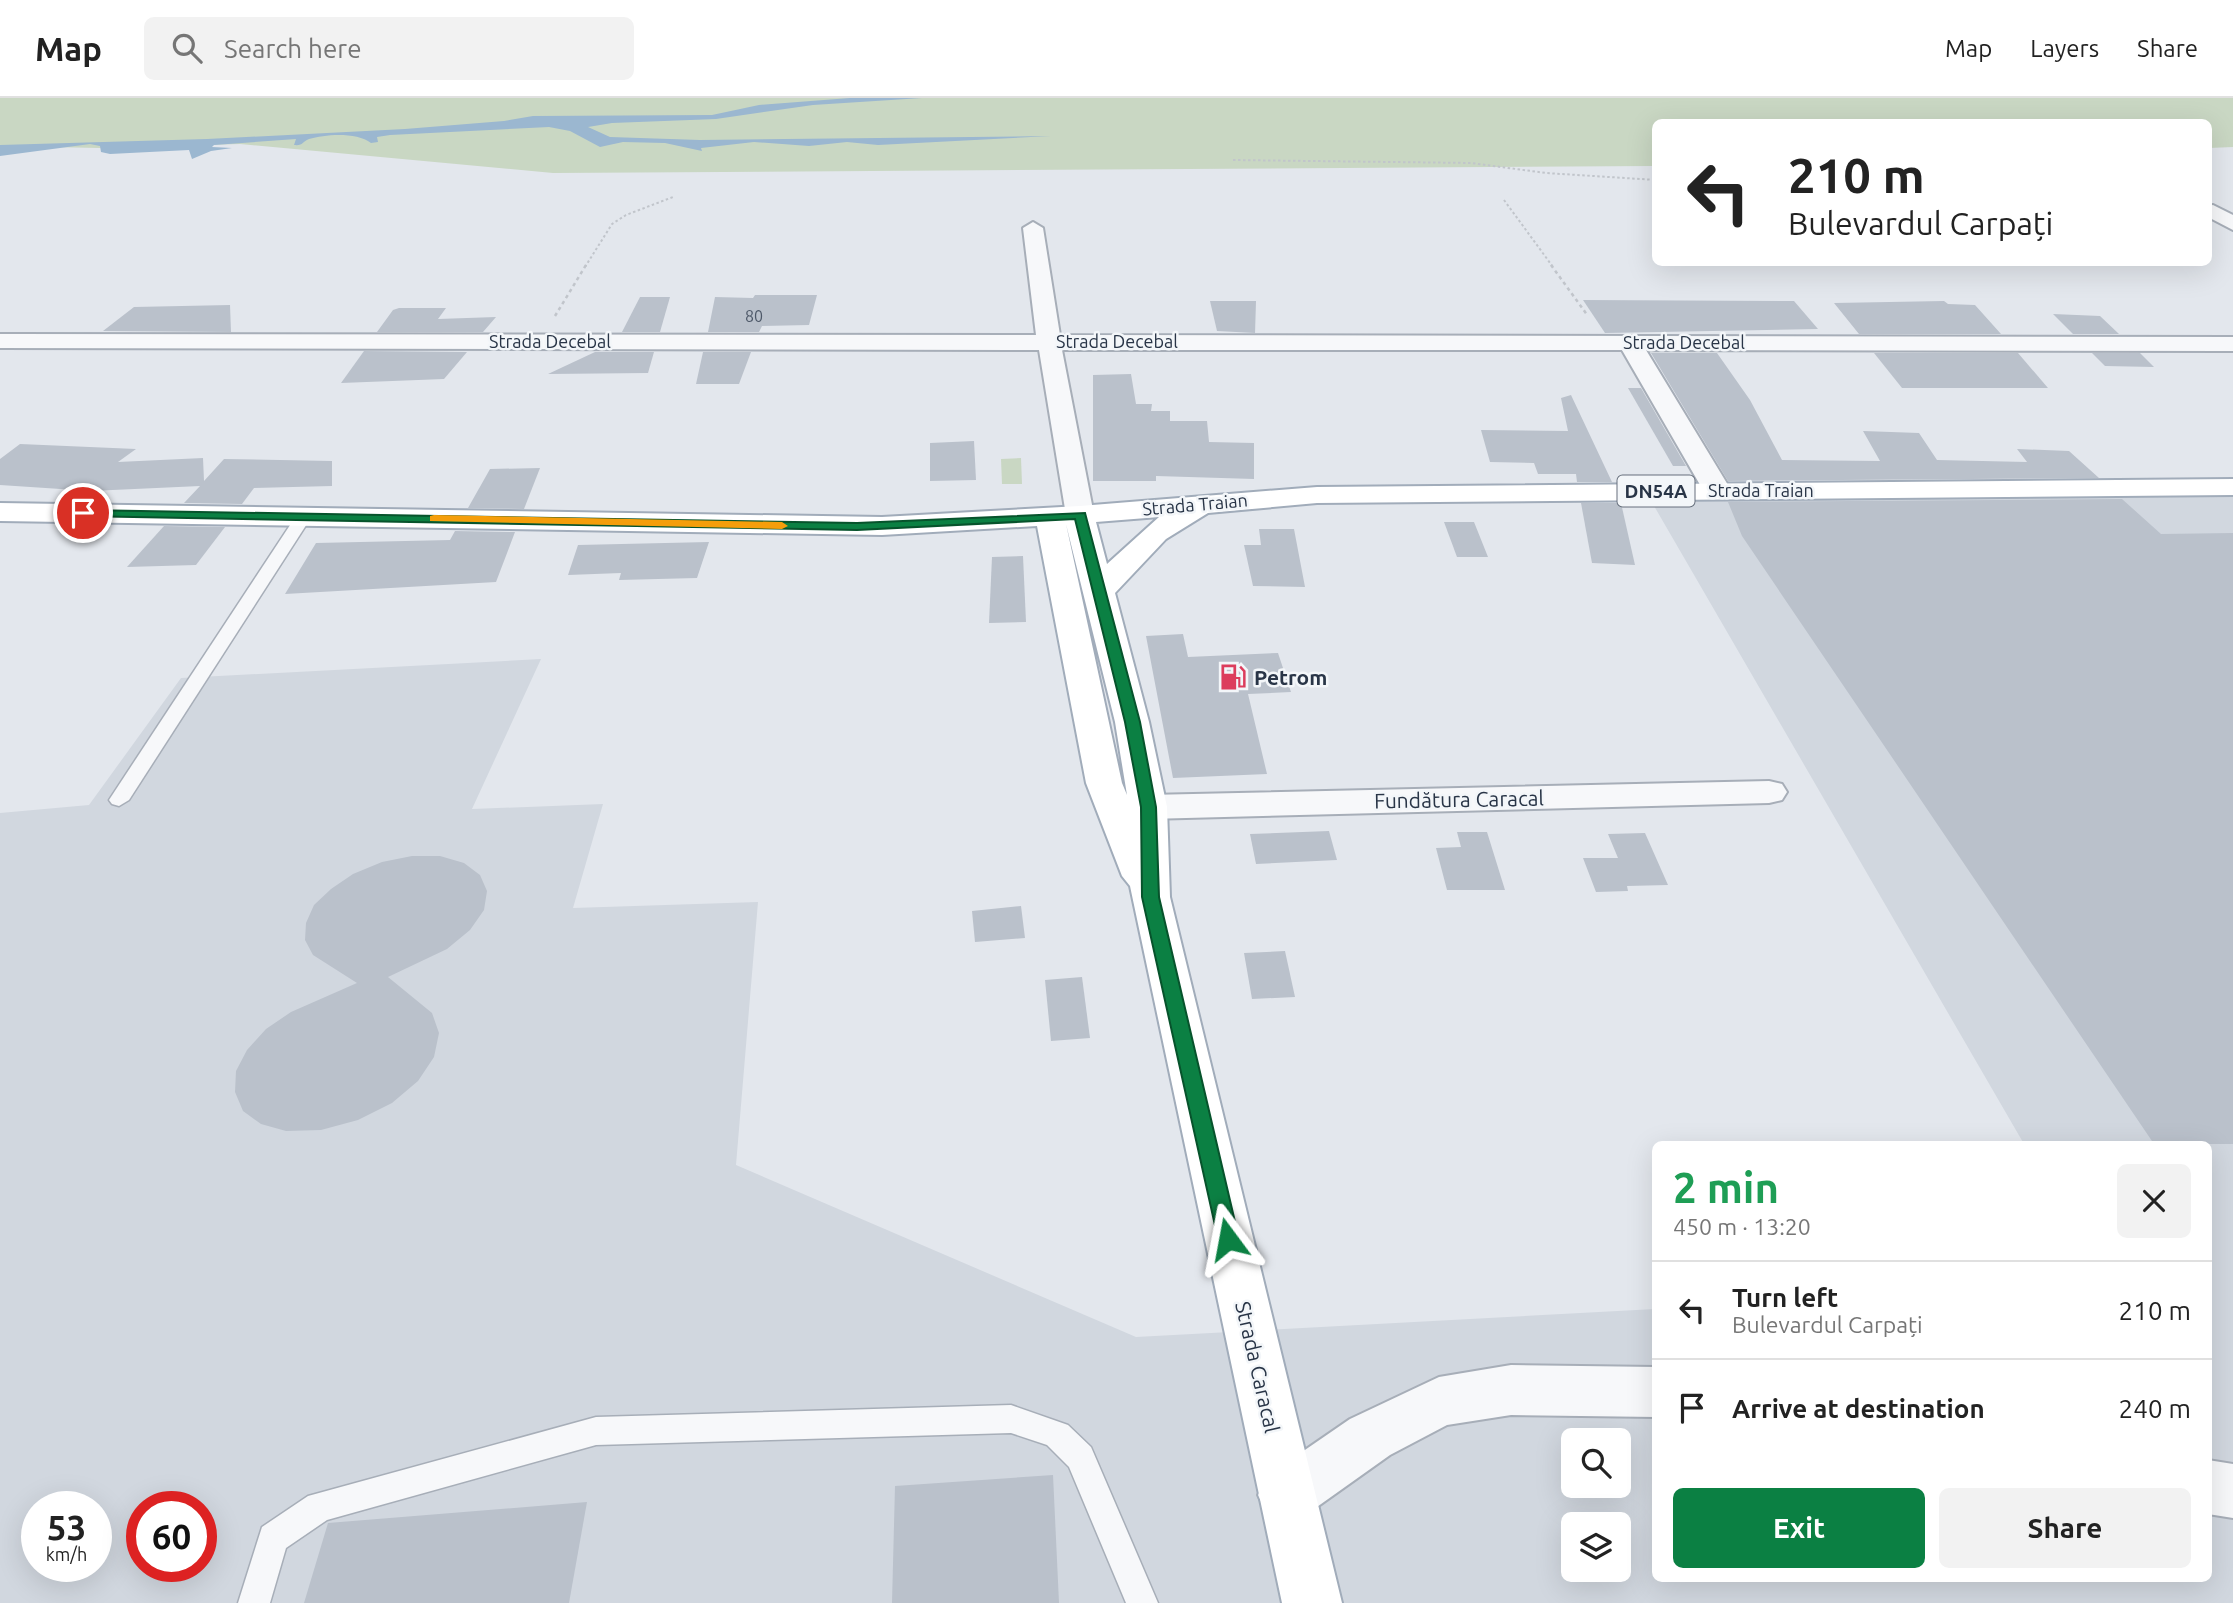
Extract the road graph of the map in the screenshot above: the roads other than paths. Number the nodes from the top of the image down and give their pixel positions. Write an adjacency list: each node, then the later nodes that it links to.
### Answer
1 (2213, 211): 2 (street)
2 (2233, 224)
3 (1033, 228): 5 (street)
4 (0, 341): 5 (street, Strada Decebal)
5 (1049, 341): 6 (street, Strada Decebal); 13 (street)
6 (1618, 341): 7 (street, Strada Decebal); 9 (street)
7 (2233, 344)
8 (2233, 487): 9 (main road, Strada Traian / DN54A)
9 (1717, 490): 10 (main road, Strada Traian / DN54A)
10 (1209, 503): 13 (main road, Strada Traian / DN54A); 16 (main road)
11 (0, 512): 12 (main road)
12 (304, 516): 14 (main road); 20 (lane)
13 (1065, 516): 14 (main road, Strada Traian); 15 (main road); 16 (main road, Strada Caracal)
14 (882, 527): 15 (main road)
15 (1063, 579): 16 (lane); 17 (main road)
16 (1100, 592): 18 (main road, Strada Caracal)
17 (1088, 704): 18 (lane); 22 (main road)
18 (1132, 722): 21 (main road, Strada Caracal)
19 (1769, 792): 21 (street, Fundătura Caracal)
20 (119, 800)
21 (1148, 807): 22 (main road, Strada Caracal)
22 (1150, 897): 26 (main road, Strada Caracal)
23 (1652, 1392): 26 (street)
24 (2212, 1488): 25 (street)
25 (2233, 1491)
26 (1287, 1495): 29 (main road, Strada Caracal)
27 (254, 1603): 28 (lane)
28 (1142, 1603)
29 (1312, 1603)

